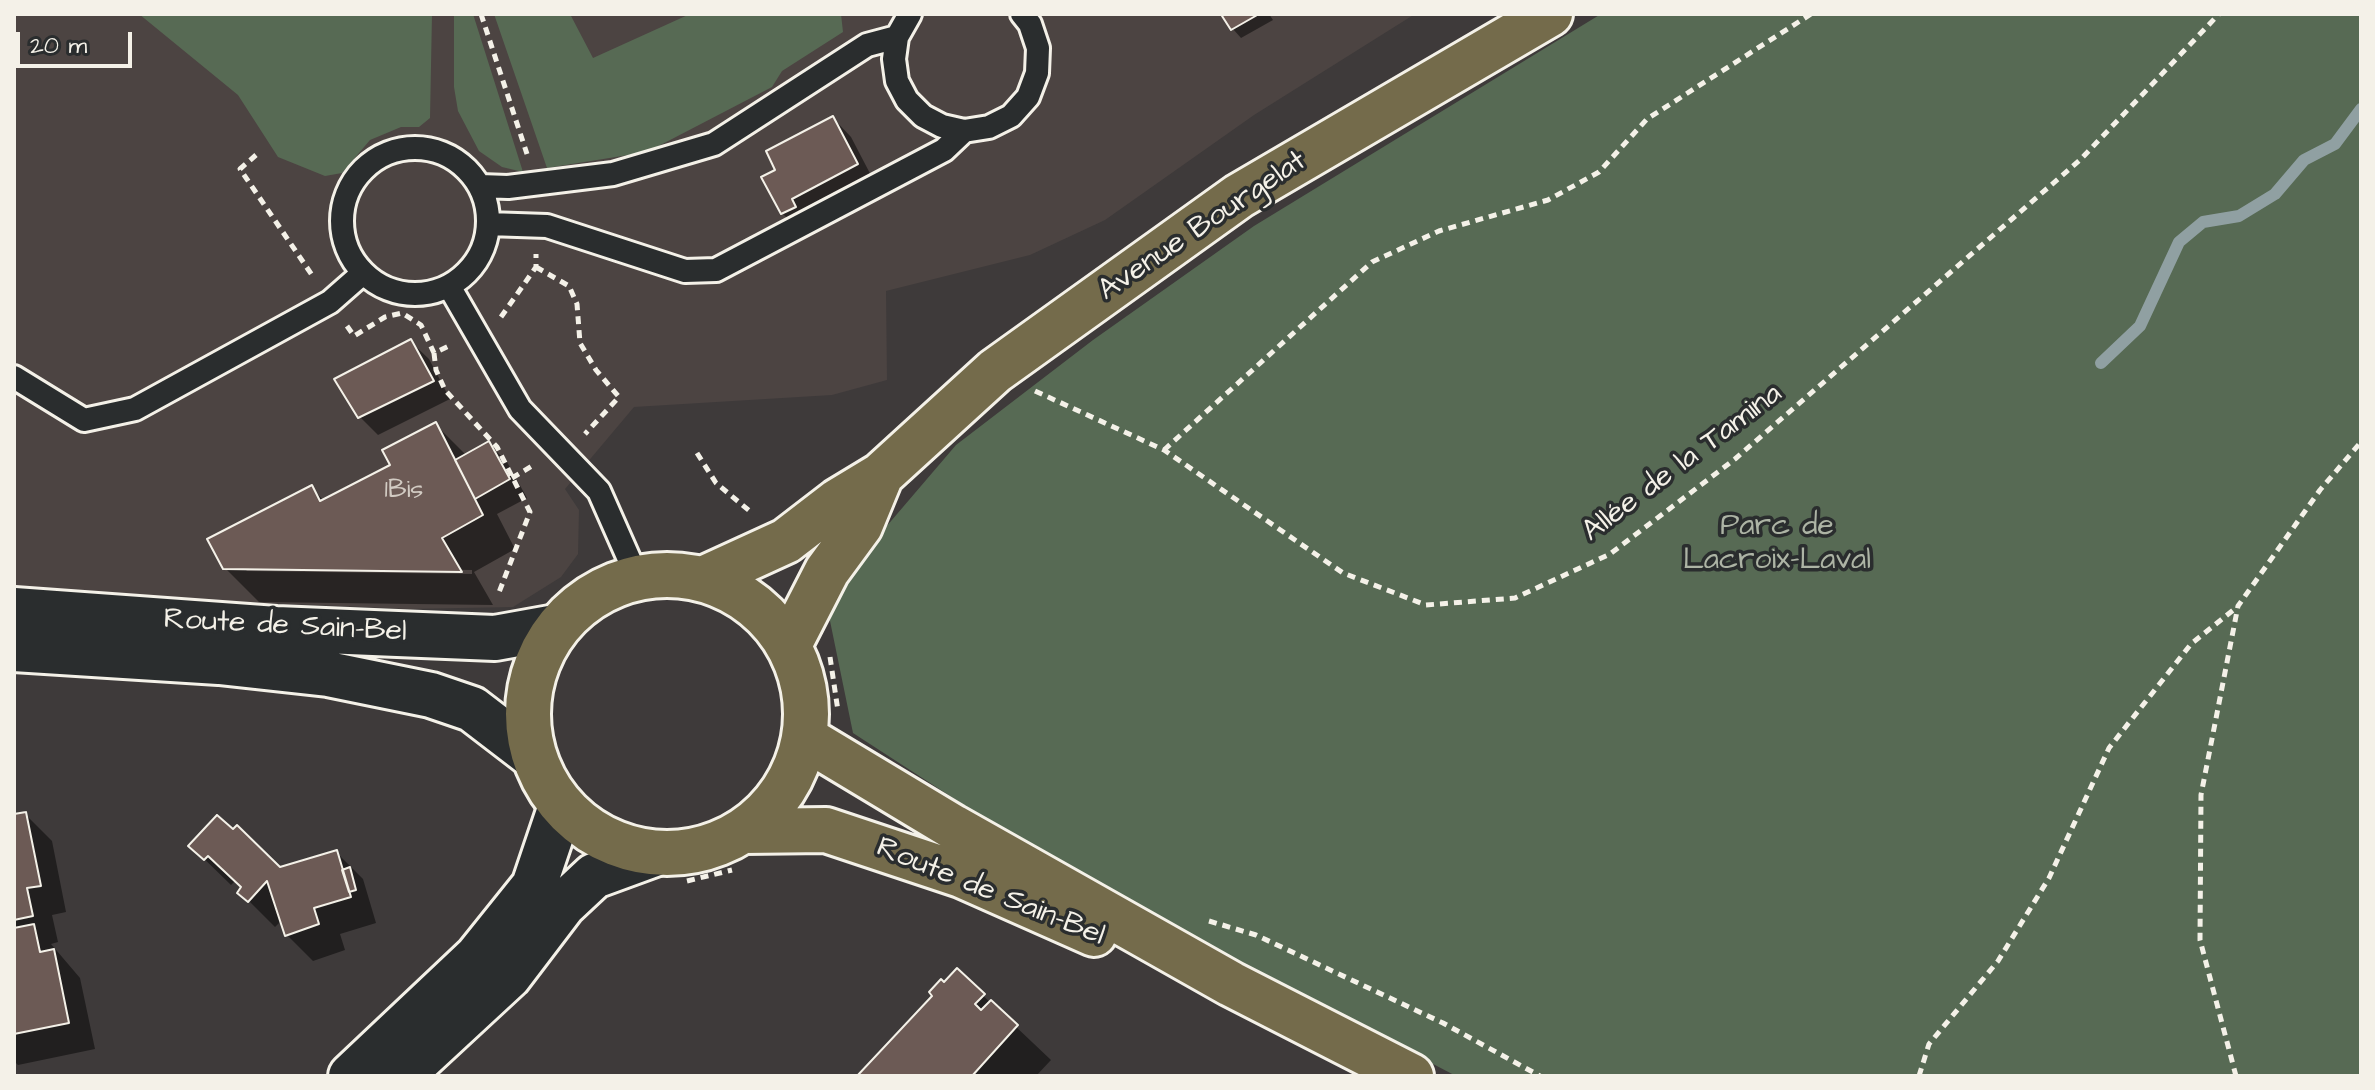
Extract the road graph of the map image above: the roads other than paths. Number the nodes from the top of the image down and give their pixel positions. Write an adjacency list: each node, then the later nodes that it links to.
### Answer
1 (910, 14): 4 (lane)
2 (1022, 14): 5 (lane)
3 (1550, 14): 11 (main road, Avenue Bourgelat)
4 (897, 37): 5 (lane); 6 (lane)
5 (964, 131): 7 (lane)
6 (480, 186): 7 (lane); 8 (lane)
7 (488, 224): 9 (lane)
8 (363, 273): 9 (lane); 10 (lane)
9 (449, 286): 12 (lane)
10 (14, 377)
11 (881, 475): 13 (main road, Avenue Bourgelat); 16 (main road, Avenue Bourgelat)
12 (637, 577): 13 (main road); 15 (main road)
13 (703, 579): 16 (main road)
14 (14, 610): 15 (main road, Route de Sain-Bel)
15 (556, 627): 19 (main road)
16 (808, 646): 18 (main road)
17 (14, 649): 19 (main road, Route de Sain-Bel)
18 (822, 726): 21 (main road); 23 (main road, Route de Sain-Bel)
19 (532, 755): 20 (main road)
20 (561, 806): 22 (main road); 24 (main road)
21 (744, 831): 22 (main road); 23 (main road, Route de Sain-Bel)
22 (654, 854): 25 (main road)
23 (1231, 984): 26 (main road, Route de Sain-Bel)
24 (351, 1076)
25 (401, 1076)
26 (1411, 1076)

